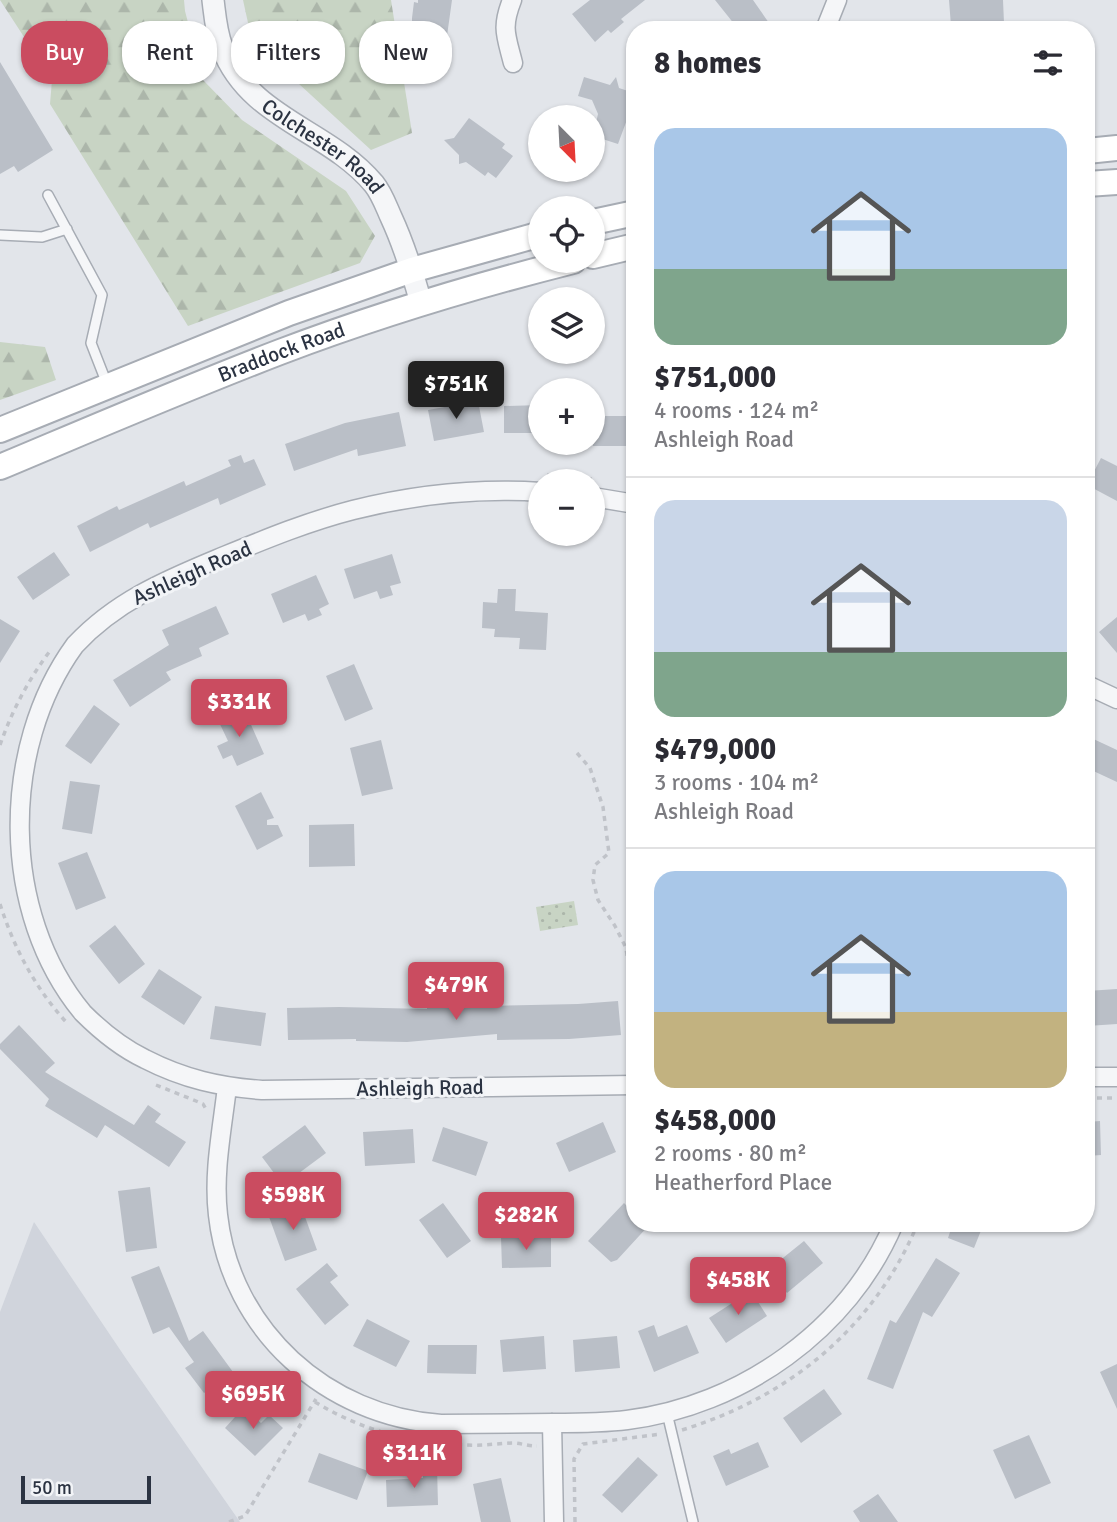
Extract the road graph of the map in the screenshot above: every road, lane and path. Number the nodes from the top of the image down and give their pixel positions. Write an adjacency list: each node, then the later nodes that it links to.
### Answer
1 (213, 0): 18 (street, Colchester Road)
2 (512, 0): 5 (street)
3 (837, 0): 4 (street)
4 (829, 21)
5 (513, 62)
6 (1117, 148): 7 (main road)
7 (1095, 149)
8 (1117, 182): 9 (main road)
9 (1095, 183)
10 (48, 195): 13 (lane)
11 (626, 215): 12 (main road)
12 (605, 219)
13 (67, 229): 14 (lane); 21 (lane)
14 (0, 235)
15 (528, 238): 18 (main road, Braddock Road)
16 (626, 248): 17 (main road)
17 (605, 253)
18 (412, 270): 20 (street, Colchester Road); 21 (main road, Braddock Road)
19 (528, 272): 20 (main road, Braddock Road)
20 (421, 303): 23 (main road, Braddock Road)
21 (107, 386): 22 (main road, Braddock Road)
22 (0, 430)
23 (0, 467)
24 (528, 492): 34 (street, Ashleigh Road)
25 (605, 500): 26 (street)
26 (626, 504)
27 (1095, 689): 28 (street)
28 (1117, 699)
29 (577, 753): 30 (path)
30 (626, 948)
31 (1095, 1077): 32 (street)
32 (1117, 1077)
33 (626, 1085): 34 (street, Ashleigh Road)
34 (227, 1087): 38 (street)
35 (1095, 1097): 36 (path)
36 (1117, 1098)
37 (889, 1232): 39 (street)
38 (324, 1386): 40 (street); 41 (path)
39 (667, 1413): 40 (street); 43 (lane)
40 (552, 1423): 42 (street)
41 (229, 1522)
42 (554, 1522)
43 (693, 1522)

